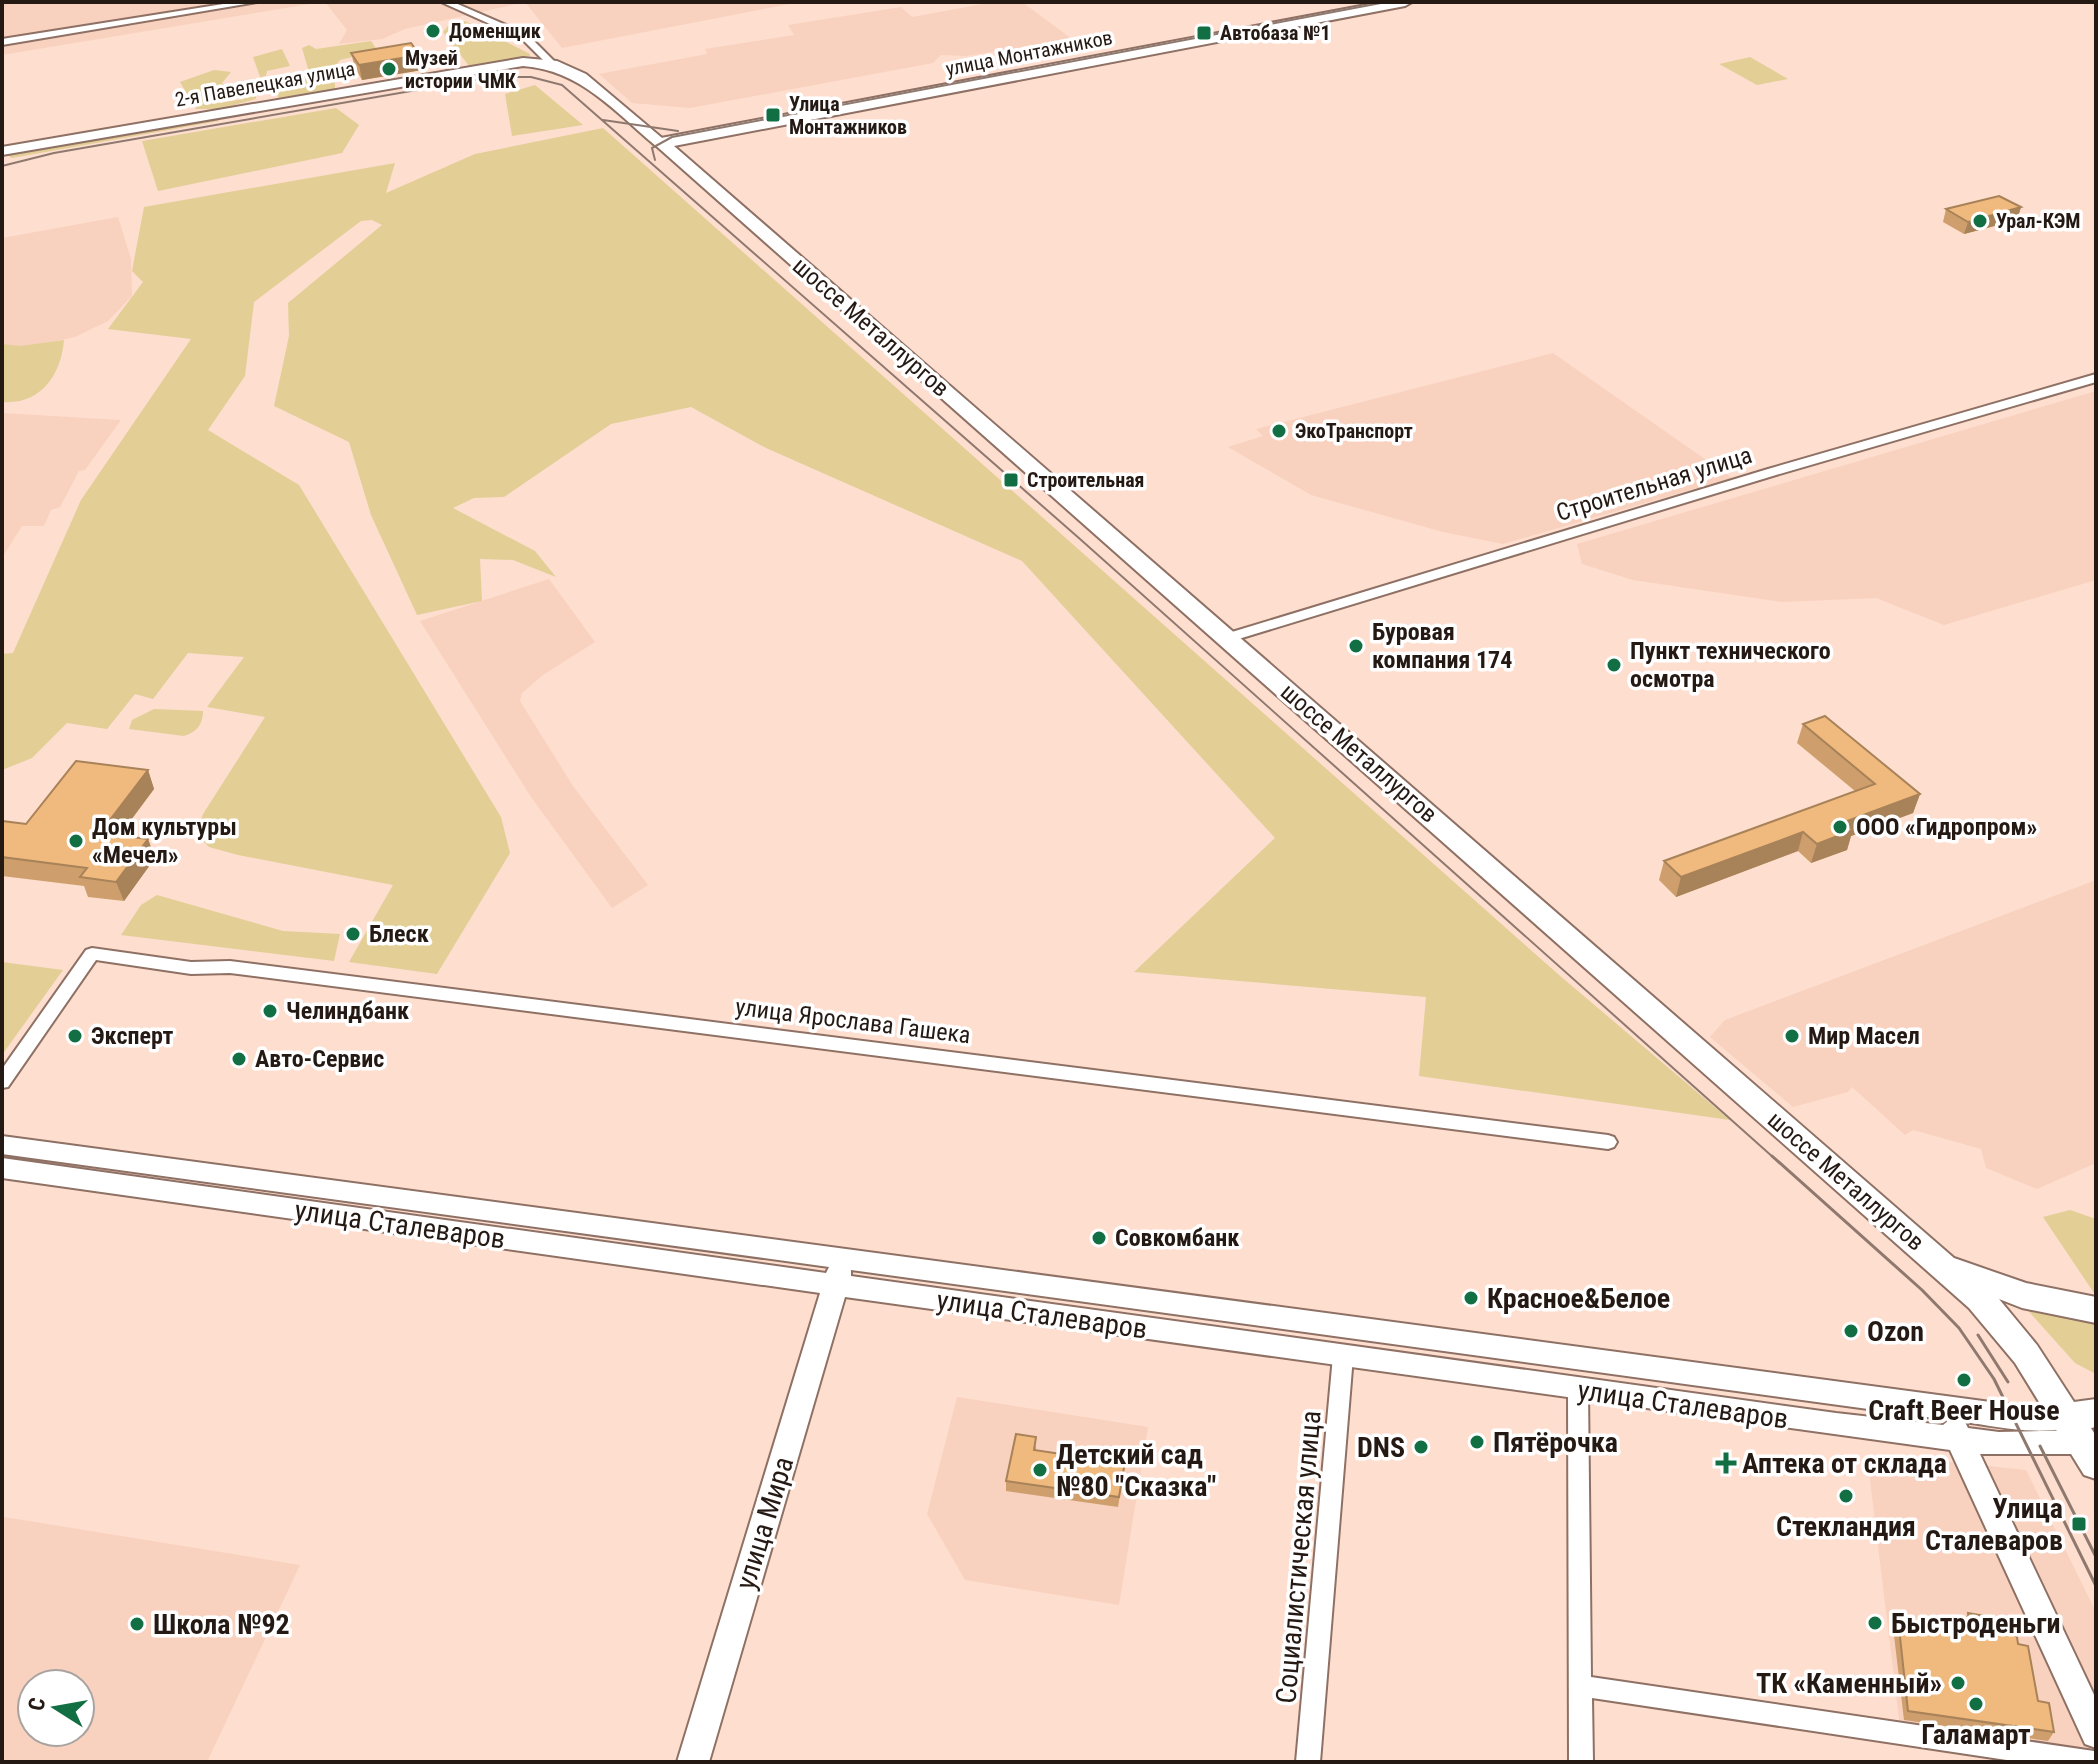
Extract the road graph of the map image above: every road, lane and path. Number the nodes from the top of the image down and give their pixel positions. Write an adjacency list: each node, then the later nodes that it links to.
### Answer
1 (253, 2): 4 (street)
2 (445, 2): 5 (street)
3 (1405, 2): 7 (main road, улица Монтажников)
4 (2, 42)
5 (552, 64): 6 (main road, 2-я Павелецкая улица); 8 (main road, 2-я Павелецкая улица)
6 (581, 77): 7 (main road, шоссе Металлургов)
7 (661, 143): 10 (main road, шоссе Металлургов)
8 (2, 151)
9 (2096, 378): 10 (street, Строительная улица)
10 (1227, 638): 15 (main road, шоссе Металлургов)
11 (2, 1082): 12 (street, улица Ярослава Гашека)
12 (1608, 1142)
13 (2, 1145): 16 (main road, улица Сталеваров)
14 (2, 1168): 16 (main road, улица Сталеваров)
15 (1933, 1258): 17 (main road); 22 (main road, шоссе Металлургов)
16 (839, 1272): 18 (main road, улица Сталеваров); 19 (main road, улица Сталеваров); 26 (main road, улица Мира)
17 (2096, 1310)
18 (1343, 1356): 20 (main road, улица Сталеваров); 27 (street, Социалистическая улица)
19 (1578, 1358): 20 (main road); 21 (main road, улица Сталеваров)
20 (1578, 1389): 23 (main road, улица Сталеваров); 24 (street)
21 (1950, 1408): 22 (main road, улица Сталеваров); 23 (main road)
22 (2089, 1436): 23 (main road, улица Сталеваров)
23 (1957, 1440): 25 (main road)
24 (1581, 1686): 28 (street); 29 (street)
25 (2096, 1733)
26 (693, 1762)
27 (1308, 1762)
28 (1581, 1762)
29 (2094, 1762)

